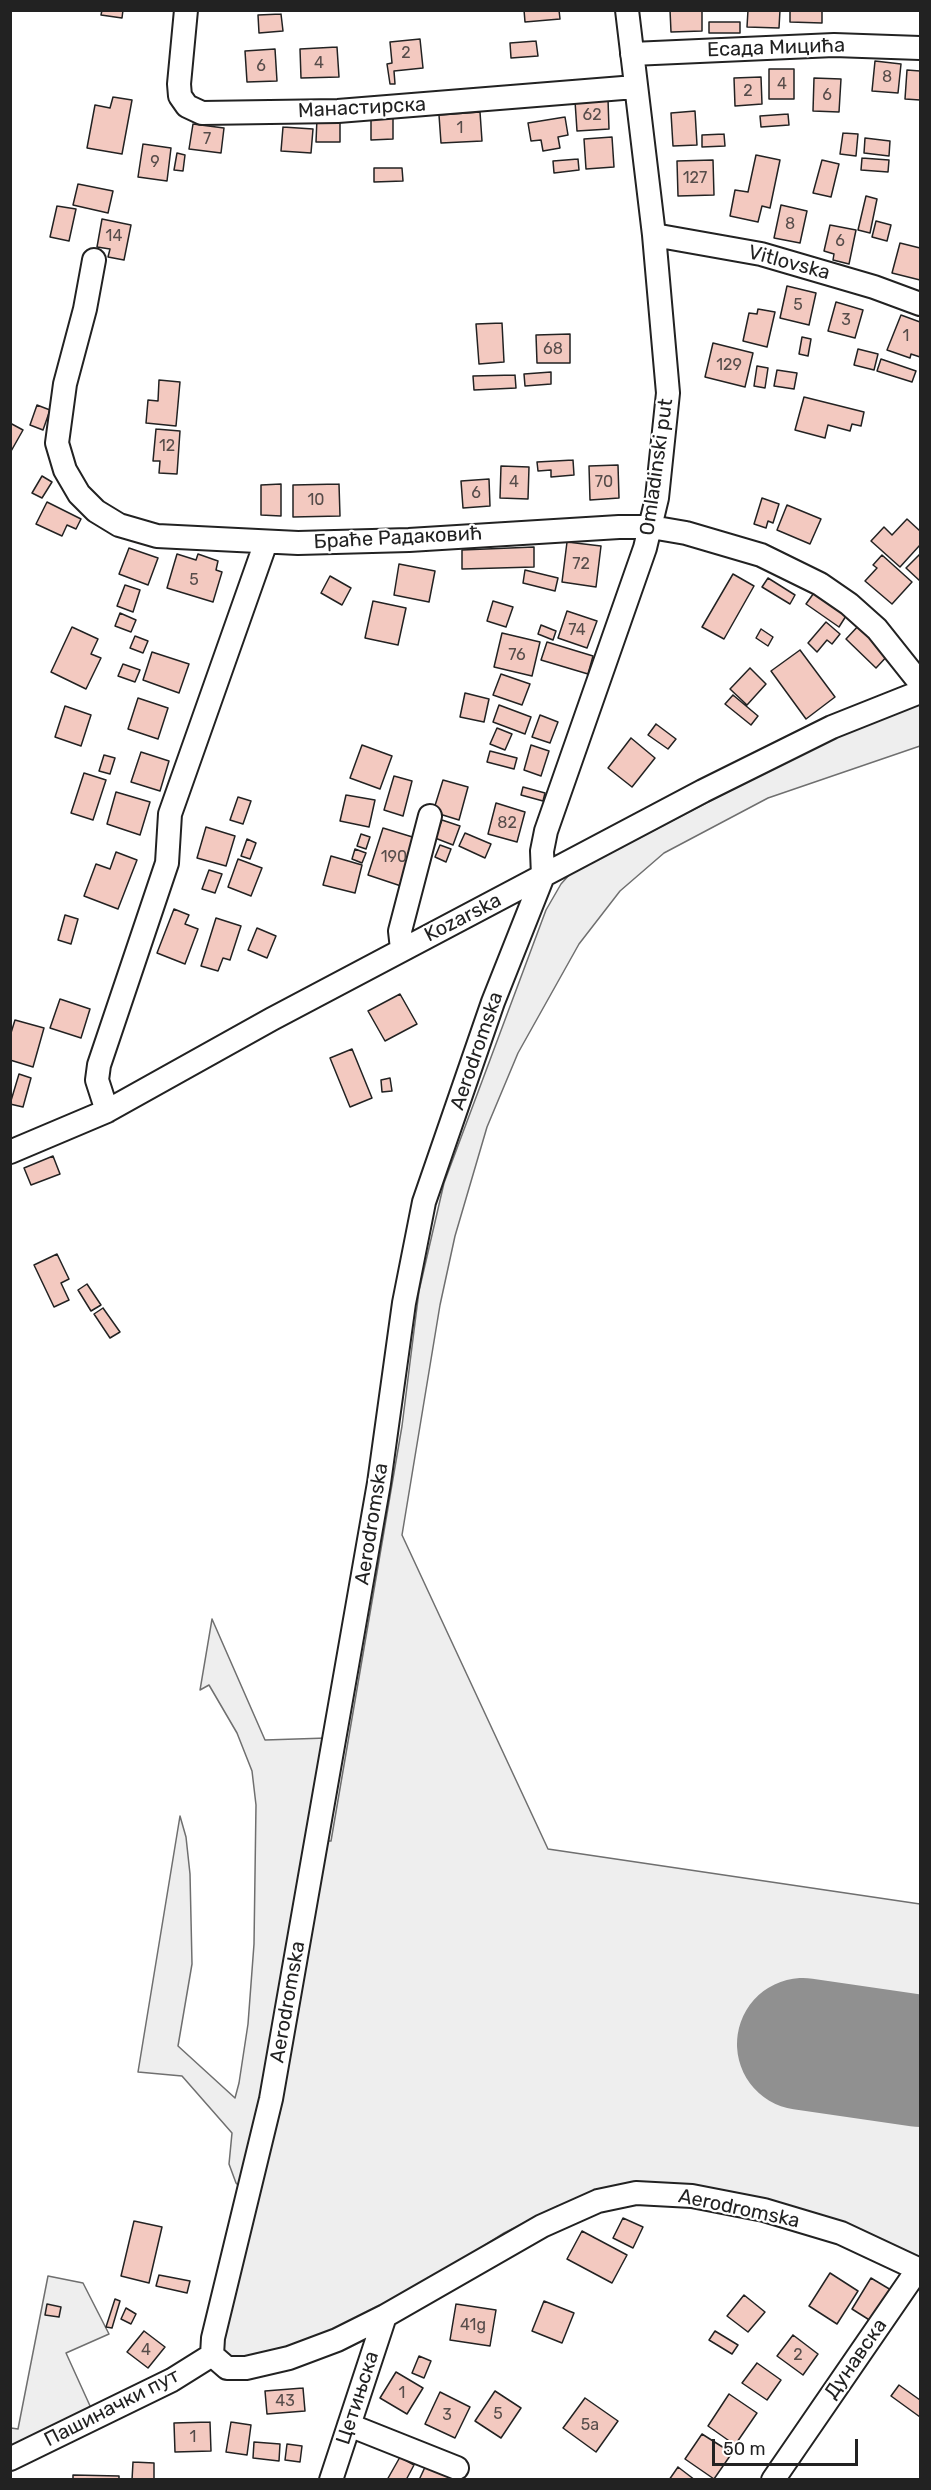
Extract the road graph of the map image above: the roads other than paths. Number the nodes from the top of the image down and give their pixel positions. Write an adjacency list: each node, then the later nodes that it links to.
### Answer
1 (186, 10): 5 (street, Манастирска)
2 (627, 10): 4 (street, Omladinski put)
3 (921, 48): 4 (street, Есада Мицића)
4 (632, 54): 5 (street, Omladinski put)
5 (635, 87): 6 (street, Omladinski put)
6 (654, 235): 8 (street, Vitlovska); 9 (street, Omladinski put)
7 (94, 260): 10 (street, Браће Радаковић)
8 (921, 304)
9 (651, 527): 10 (street, Браће Радаковић); 11 (street, Браће Радаковић); 14 (street, Omladinski put)
10 (266, 542): 17 (street)
11 (921, 683)
12 (921, 692): 14 (street, Kozarska)
13 (430, 816): 16 (street)
14 (543, 876): 15 (street, Omladinski put); 16 (street, Kozarska)
15 (532, 905): 21 (street, Aerodromska)
16 (402, 949): 17 (street, Kozarska)
17 (107, 1111): 18 (street, Kozarska)
18 (10, 1152)
19 (919, 2269): 20 (street, Aerodromska); 26 (street, Дунавска)
20 (385, 2316): 21 (street, Aerodromska); 22 (street, Цетињска)
21 (212, 2355): 23 (street, Пашиначки пут)
22 (349, 2425): 24 (street); 25 (street, Цетињска)
23 (10, 2459)
24 (457, 2468)
25 (331, 2480)
26 (773, 2480)

